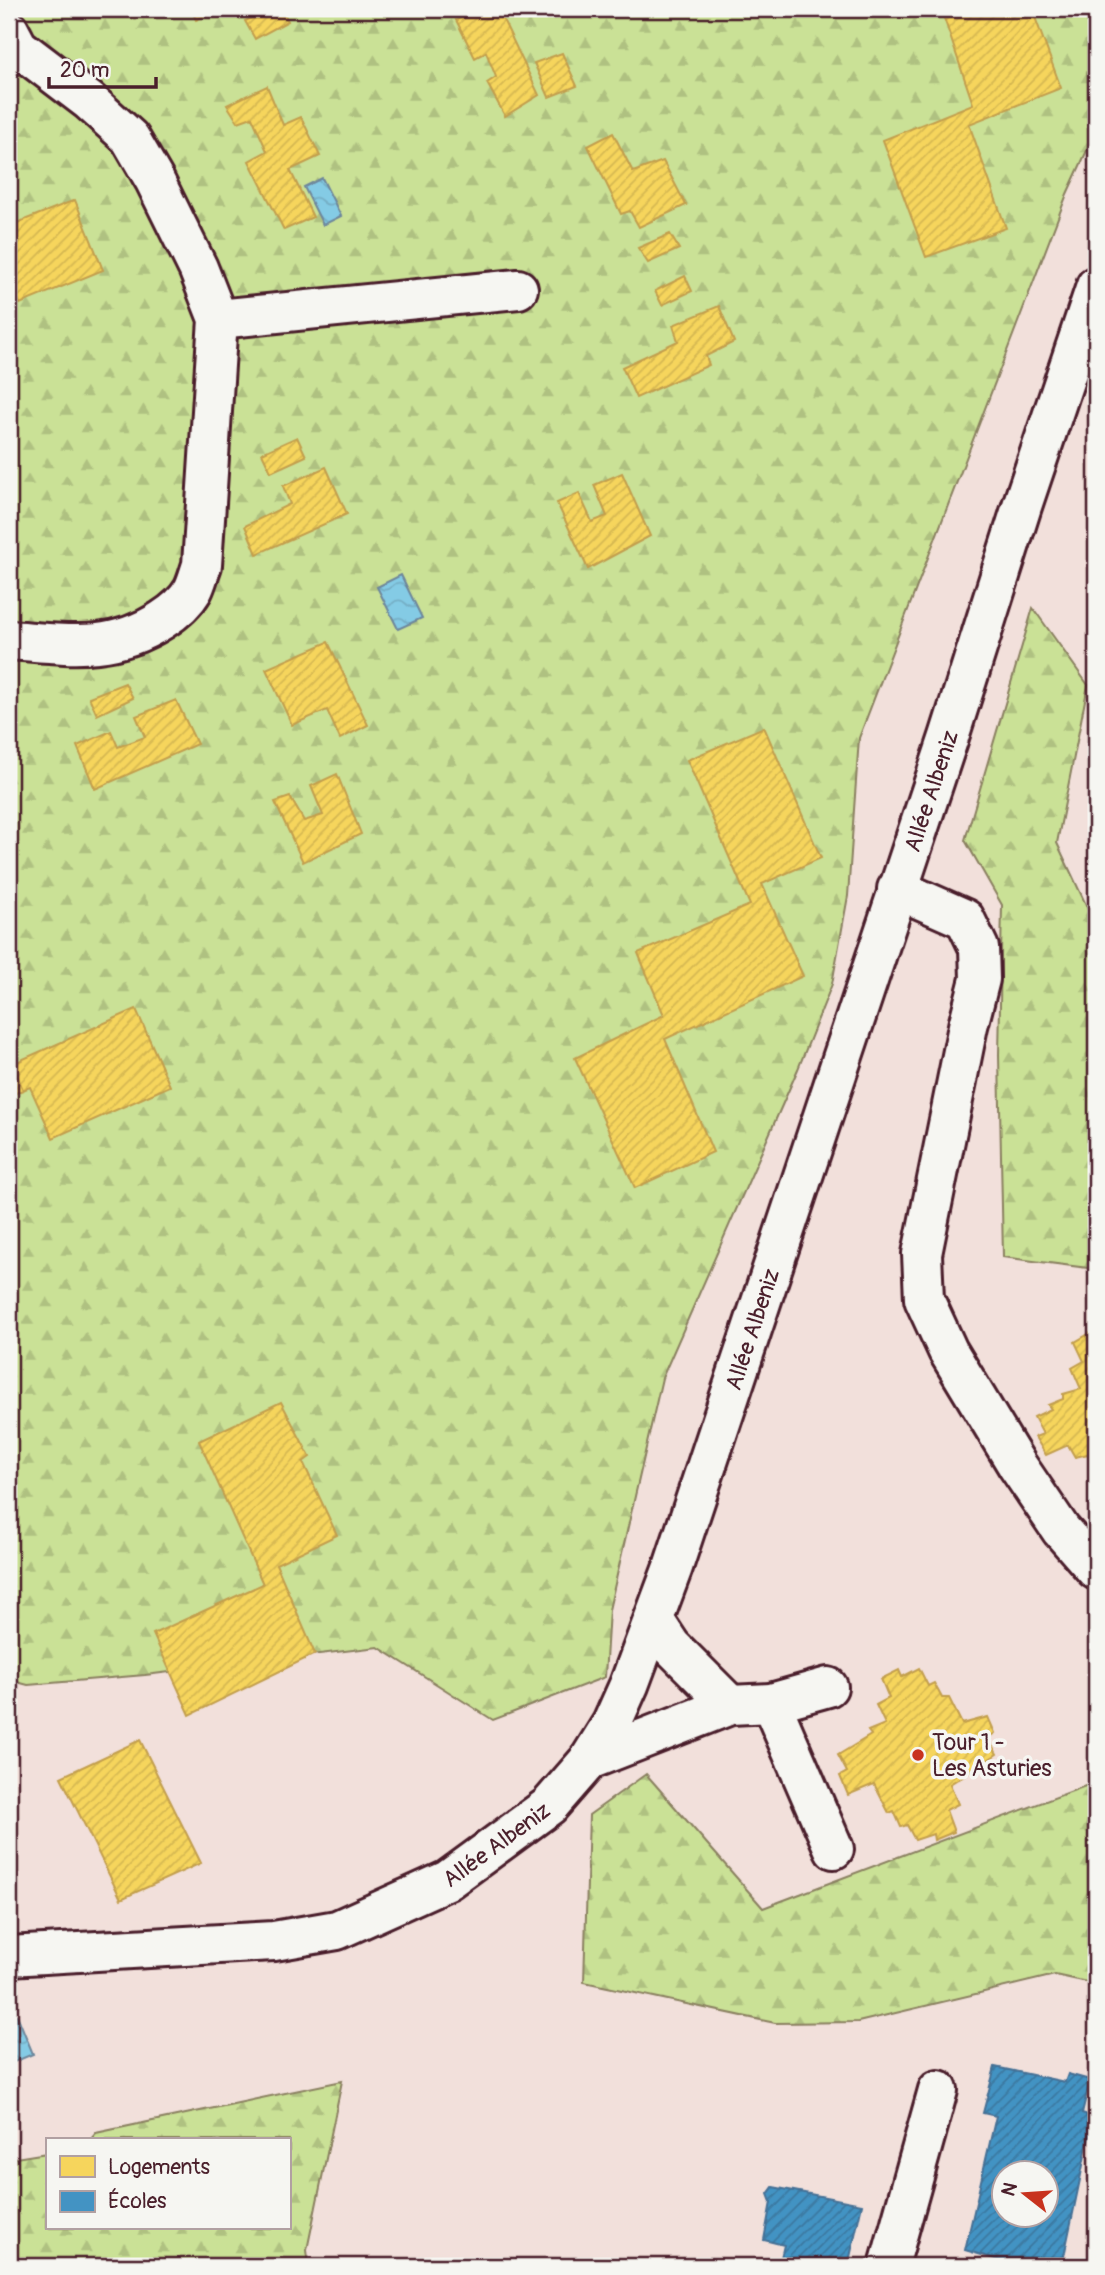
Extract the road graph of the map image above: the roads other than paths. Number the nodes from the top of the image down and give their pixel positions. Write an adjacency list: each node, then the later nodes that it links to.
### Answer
1 (9, 30): 4 (street)
2 (1096, 286): 6 (street, Allée Albeniz)
3 (518, 289): 4 (street)
4 (218, 319): 5 (street)
5 (9, 640)
6 (897, 889): 7 (street); 8 (street, Allée Albeniz)
7 (1096, 1570)
8 (654, 1620): 11 (street); 12 (street, Allée Albeniz)
9 (828, 1687): 10 (street)
10 (771, 1703): 11 (street); 13 (street)
11 (730, 1704): 12 (street)
12 (589, 1760): 14 (street, Allée Albeniz)
13 (834, 1849)
14 (9, 1956)
15 (938, 2090): 16 (street)
16 (889, 2266)

